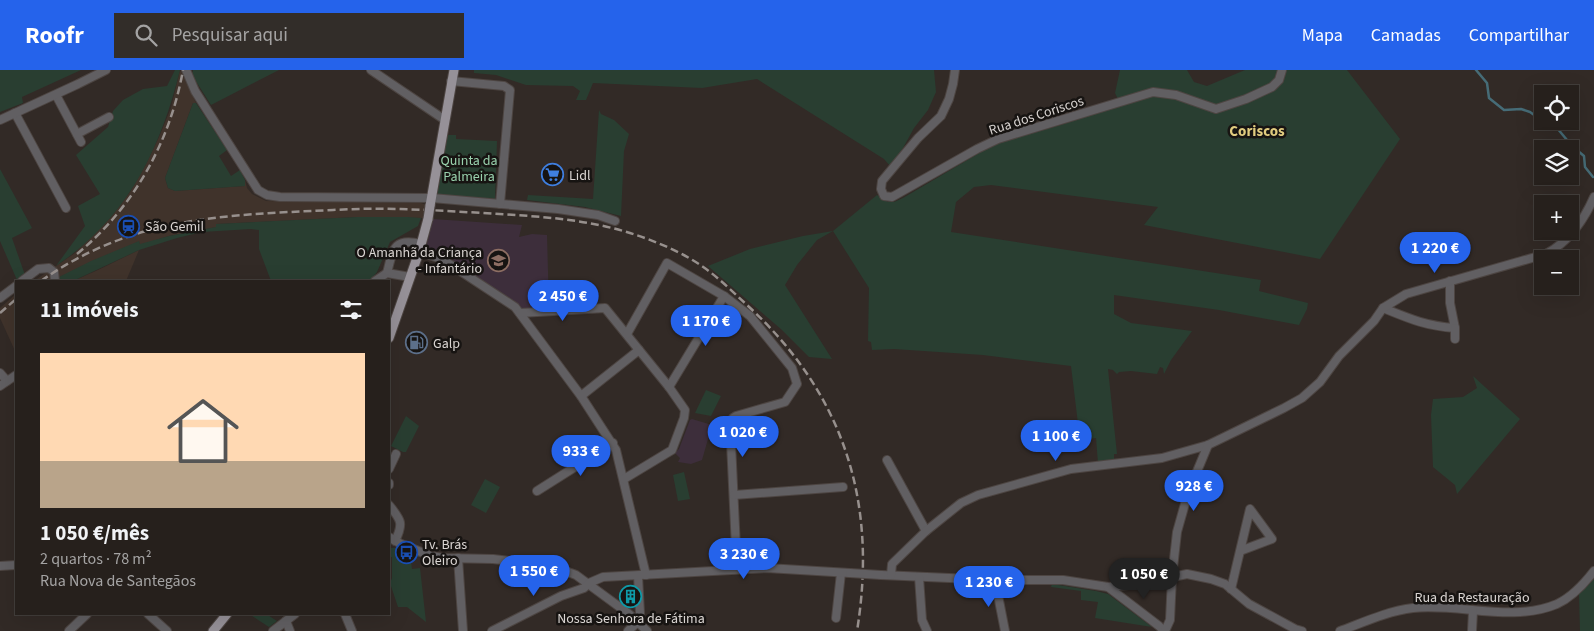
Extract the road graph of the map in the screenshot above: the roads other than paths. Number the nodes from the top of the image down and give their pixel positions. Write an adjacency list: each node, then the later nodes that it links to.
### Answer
1 (106, 70): 8 (street)
2 (186, 70): 14 (street)
3 (371, 70): 12 (street)
4 (454, 70): 7 (main road)
5 (955, 70): 6 (street, Rua dos Coriscos)
6 (1282, 70)
7 (451, 81): 12 (main road); 15 (street)
8 (56, 95): 9 (street); 10 (street)
9 (15, 114): 11 (street); 16 (street)
10 (109, 118)
11 (0, 120)
12 (445, 120): 14 (main road)
13 (1594, 197): 24 (street)
14 (431, 202): 15 (street); 18 (main road, bridge)
15 (500, 204): 17 (street)
16 (66, 208)
17 (615, 221)
18 (420, 248): 19 (street); 20 (main road); 29 (street)
19 (387, 273): 20 (street); 23 (street)
20 (410, 277): 32 (main road)
21 (23, 280): 22 (street)
22 (55, 280)
23 (376, 280)
24 (1450, 281): 28 (street); 30 (street)
25 (15, 287): 27 (street)
26 (724, 296): 31 (street); 38 (street); 48 (street)
27 (0, 298)
28 (1383, 308): 30 (street); 41 (street)
29 (520, 313): 31 (street); 39 (street)
30 (1455, 328): 33 (street)
31 (627, 334): 34 (street)
32 (390, 335)
33 (1454, 339)
34 (639, 350): 38 (street); 39 (street)
35 (0, 373): 37 (street)
36 (15, 376): 37 (street)
37 (4, 383)
38 (669, 387): 45 (street)
39 (581, 396): 40 (street)
40 (613, 444): 45 (street); 47 (street)
41 (1208, 445): 50 (street); 62 (street)
42 (396, 454): 44 (street)
43 (887, 460): 50 (street)
44 (390, 467)
45 (624, 479): 60 (street)
46 (843, 487): 48 (street)
47 (537, 491)
48 (734, 495): 56 (street)
49 (390, 506): 51 (street)
50 (926, 531): 59 (street)
51 (391, 540): 53 (street)
52 (1240, 551): 52 (street); 66 (street)
53 (458, 558): 64 (street); 83 (street)
54 (15, 565): 55 (street)
55 (0, 566)
56 (737, 569): 58 (street); 60 (street)
57 (1594, 571): 67 (street, Rua da Restauração)
58 (841, 573): 59 (street, bridge); 73 (street)
59 (891, 575): 61 (street)
60 (642, 576): 64 (street); 76 (street)
61 (919, 577): 63 (street); 74 (street)
62 (1172, 577): 65 (street); 66 (street); 90 (street)
63 (995, 580): 65 (street); 89 (street)
64 (589, 583): 76 (street); 84 (street)
65 (1108, 587): 90 (street)
66 (1231, 589): 91 (street)
67 (1473, 611): 92 (street, Rua da Restauração); 93 (street)
68 (86, 615): 77 (street)
69 (149, 615): 78 (street)
70 (226, 615): 79 (main road)
71 (294, 615): 75 (street)
72 (345, 615): 82 (street)
73 (836, 618)
74 (922, 620): 87 (street); 88 (street)
75 (286, 622): 80 (street); 81 (street)
76 (638, 622): 85 (street); 86 (street)
77 (69, 631)
78 (166, 631)
79 (213, 631)
80 (273, 631)
81 (290, 631)
82 (352, 631)
83 (463, 631)
84 (492, 631)
85 (628, 631)
86 (647, 631)
87 (918, 631)
88 (927, 631)
89 (1005, 631)
90 (1164, 631)
91 (1302, 631)
92 (1340, 631)
93 (1472, 631)

